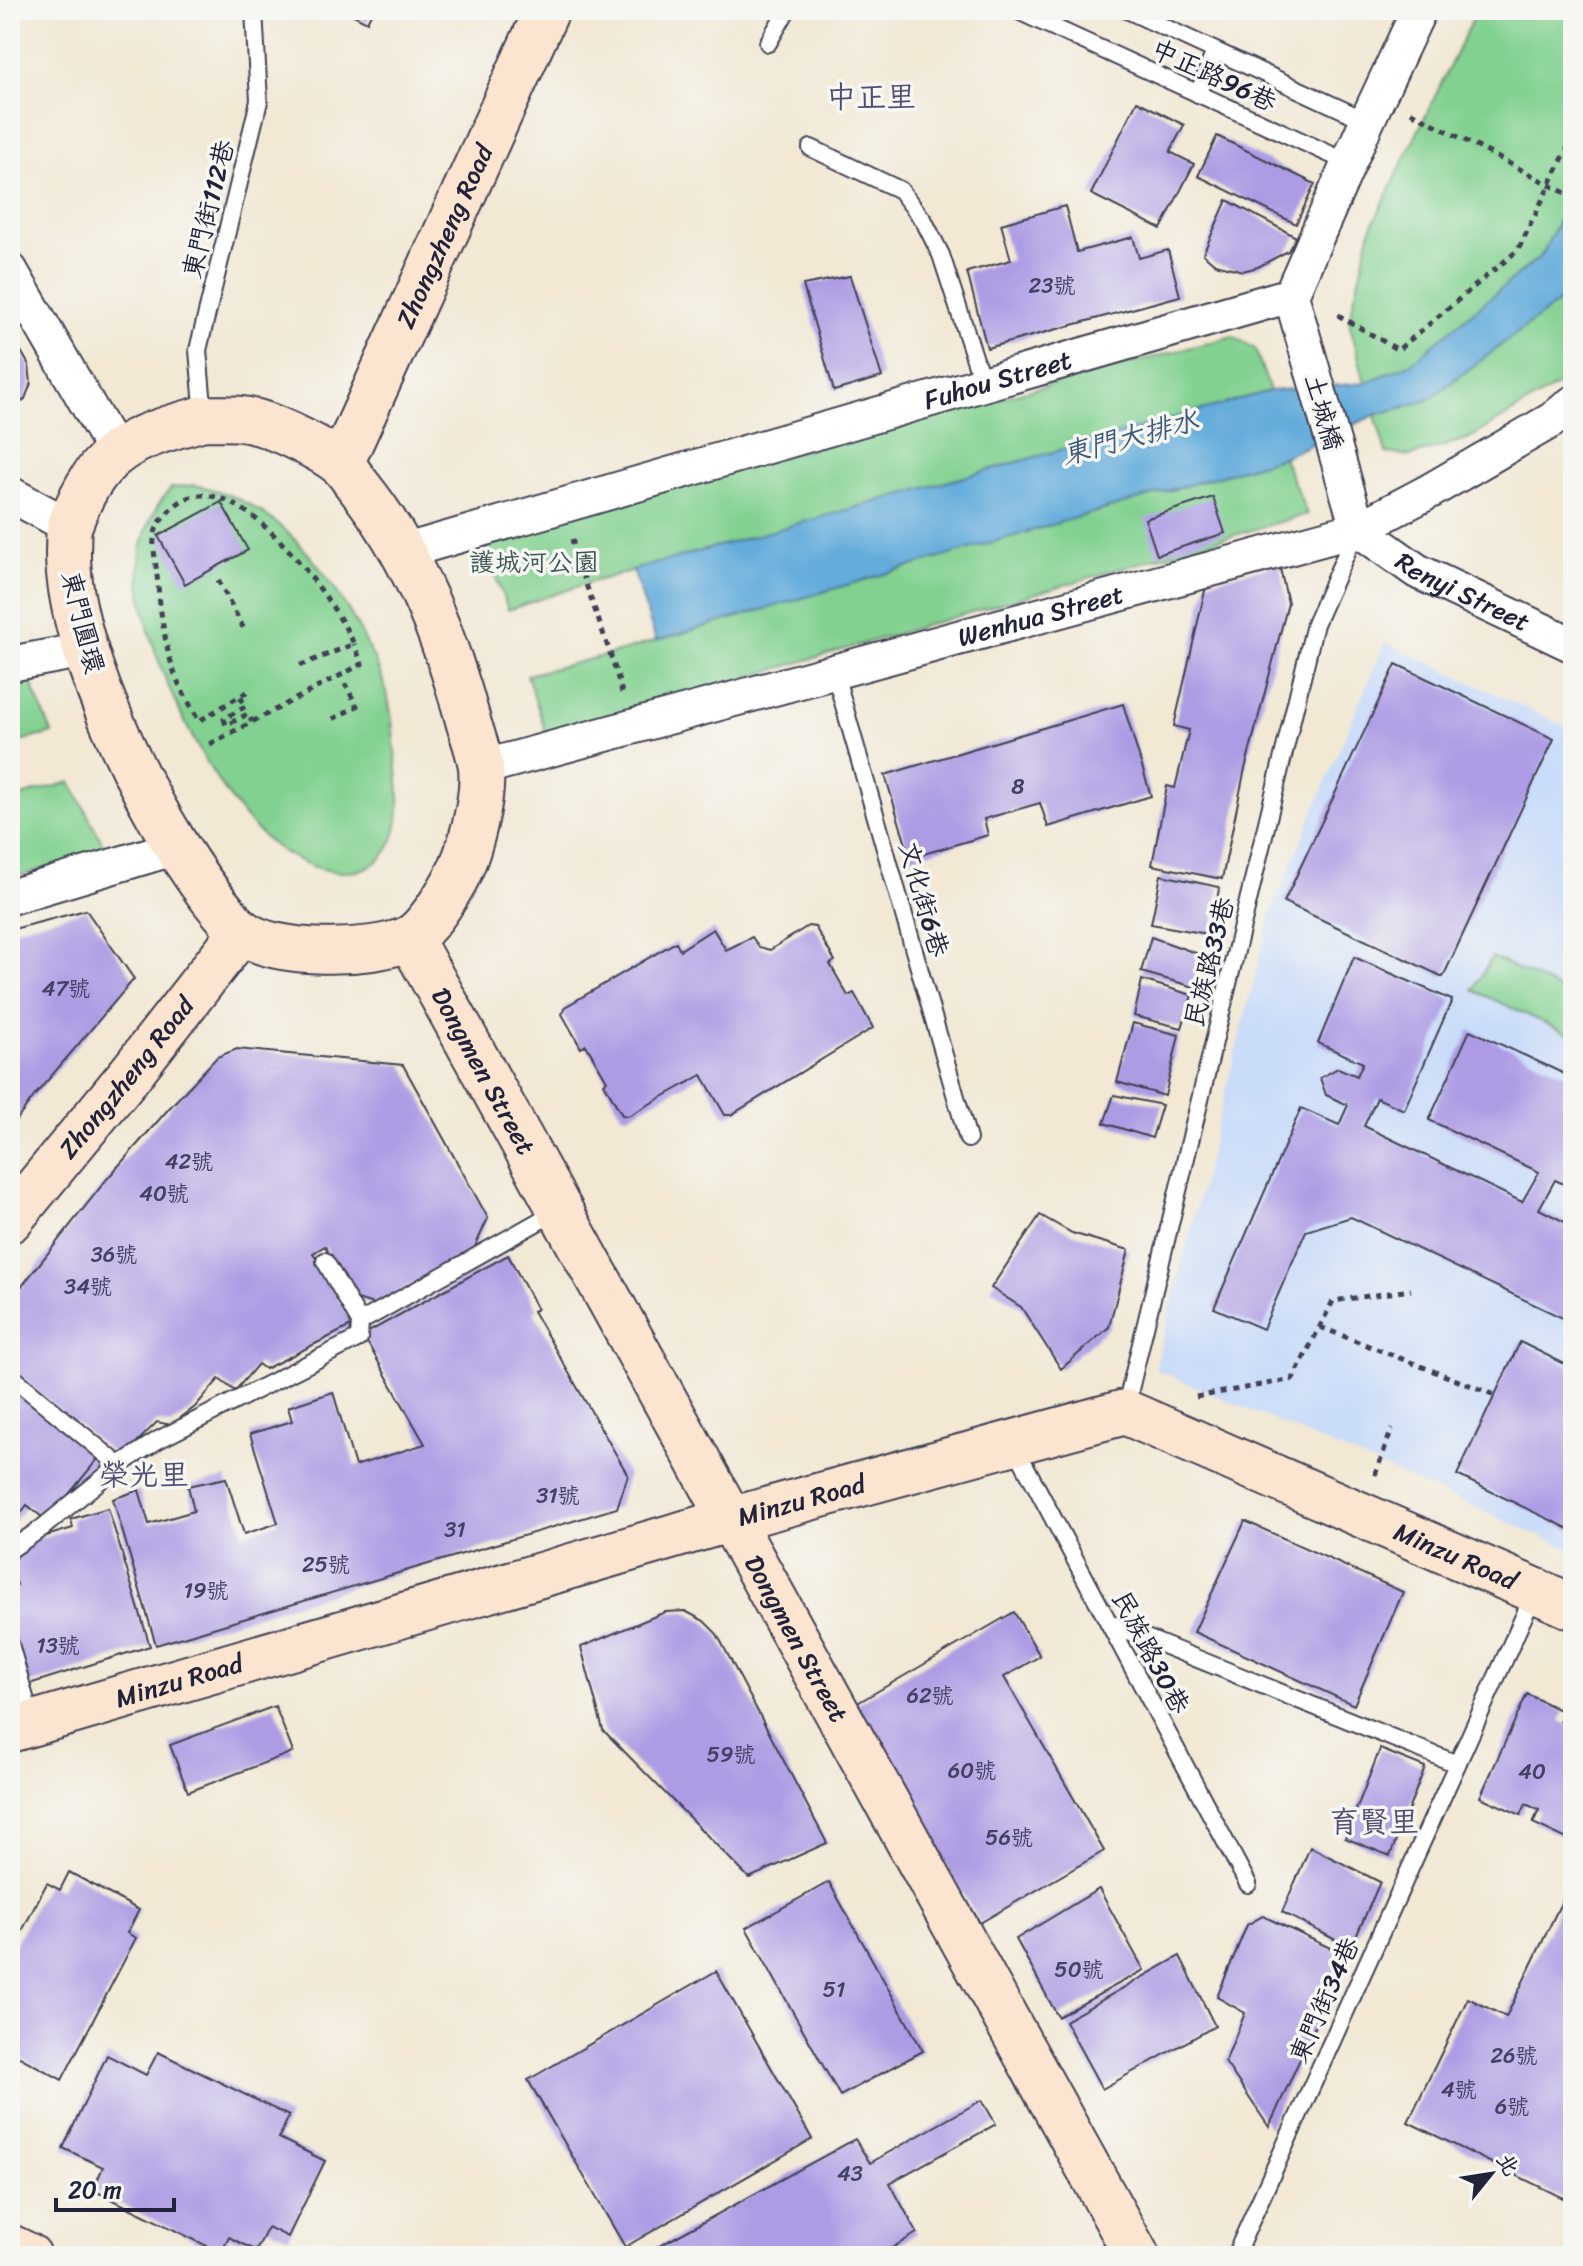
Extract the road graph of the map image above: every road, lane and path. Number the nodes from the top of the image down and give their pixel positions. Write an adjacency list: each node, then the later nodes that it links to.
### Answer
1 (254, 10): 22 (lane, 東門街112巷)
2 (547, 10): 24 (street, Zhongzheng Road)
3 (787, 10): 7 (lane)
4 (1016, 10): 9 (lane, 中正路96巷)
5 (1127, 10): 8 (lane, 中正路96巷)
6 (1419, 10): 11 (street)
7 (768, 43)
8 (1215, 51): 9 (lane); 11 (lane, 中正路96巷)
9 (1198, 94): 14 (lane, 中正路96巷)
10 (1411, 112): 15 (path)
11 (1367, 121): 14 (street)
12 (1573, 137): 15 (path)
13 (811, 148): 20 (lane)
14 (1349, 163): 18 (street)
15 (1551, 184): 16 (path); 19 (path)
16 (1573, 197)
17 (10, 270): 23 (street)
18 (1291, 295): 20 (street, Fuhou Street); 27 (street, 土城橋)
19 (1338, 315)
20 (983, 384): 28 (street, Fuhou Street)
21 (1573, 403): 27 (street, Wenhua Street)
22 (204, 418): 23 (street, 東門圓環); 24 (street, 東門圓環)
23 (115, 452): 26 (street, 東門圓環)
24 (341, 464): 28 (street, 東門圓環)
25 (10, 494): 26 (street)
26 (69, 526): 34 (street, 東門圓環)
27 (1358, 529): 33 (street, Renyi Street); 37 (street, Wenhua Street); 60 (lane, 民族路33巷)
28 (402, 552): 45 (street, 東門圓環)
29 (579, 566): 38 (path)
30 (218, 580): 31 (path)
31 (245, 631)
32 (354, 644): 36 (path); 41 (path); 43 (path)
33 (1573, 645)
34 (85, 650): 35 (street); 46 (street, 東門圓環)
35 (10, 664)
36 (296, 667)
37 (836, 671): 45 (street, Wenhua Street); 50 (lane, 文化街6巷)
38 (617, 673)
39 (345, 684): 42 (path)
40 (247, 692): 41 (path)
41 (240, 697): 43 (path)
42 (333, 719)
43 (252, 722): 44 (path)
44 (210, 744)
45 (481, 768): 49 (street, 東門圓環)
46 (177, 847): 47 (street); 48 (street, 東門圓環)
47 (10, 897)
48 (241, 932): 49 (street, 東門圓環); 52 (street, Zhongzheng Road)
49 (410, 938): 51 (street, Dongmen Street)
50 (968, 1139)
51 (559, 1210): 55 (lane); 65 (street, Dongmen Street)
52 (10, 1220)
53 (325, 1261): 55 (lane)
54 (1411, 1290): 56 (path)
55 (360, 1322): 63 (lane)
56 (1320, 1327): 58 (path); 59 (path)
57 (10, 1375): 63 (lane)
58 (1495, 1395)
59 (1193, 1398)
60 (1125, 1412): 62 (street, Minzu Road); 64 (street, Minzu Road)
61 (1392, 1429): 64 (path)
62 (1013, 1442): 65 (street, Minzu Road); 68 (lane, 民族路30巷)
63 (119, 1465): 66 (lane)
64 (1361, 1514): 67 (street, Minzu Road)
65 (729, 1520): 70 (street, Minzu Road); 74 (street, Dongmen Street)
66 (10, 1550)
67 (1554, 1599): 71 (lane, 東門街34巷)
68 (1109, 1623): 71 (lane); 72 (lane, 民族路30巷)
69 (10, 1644): 70 (lane)
70 (21, 1727)
71 (1457, 1764): 76 (lane, 東門街34巷)
72 (1248, 1884)
73 (10, 2247): 75 (street)
74 (1131, 2253)
75 (29, 2256)
76 (1235, 2256)

